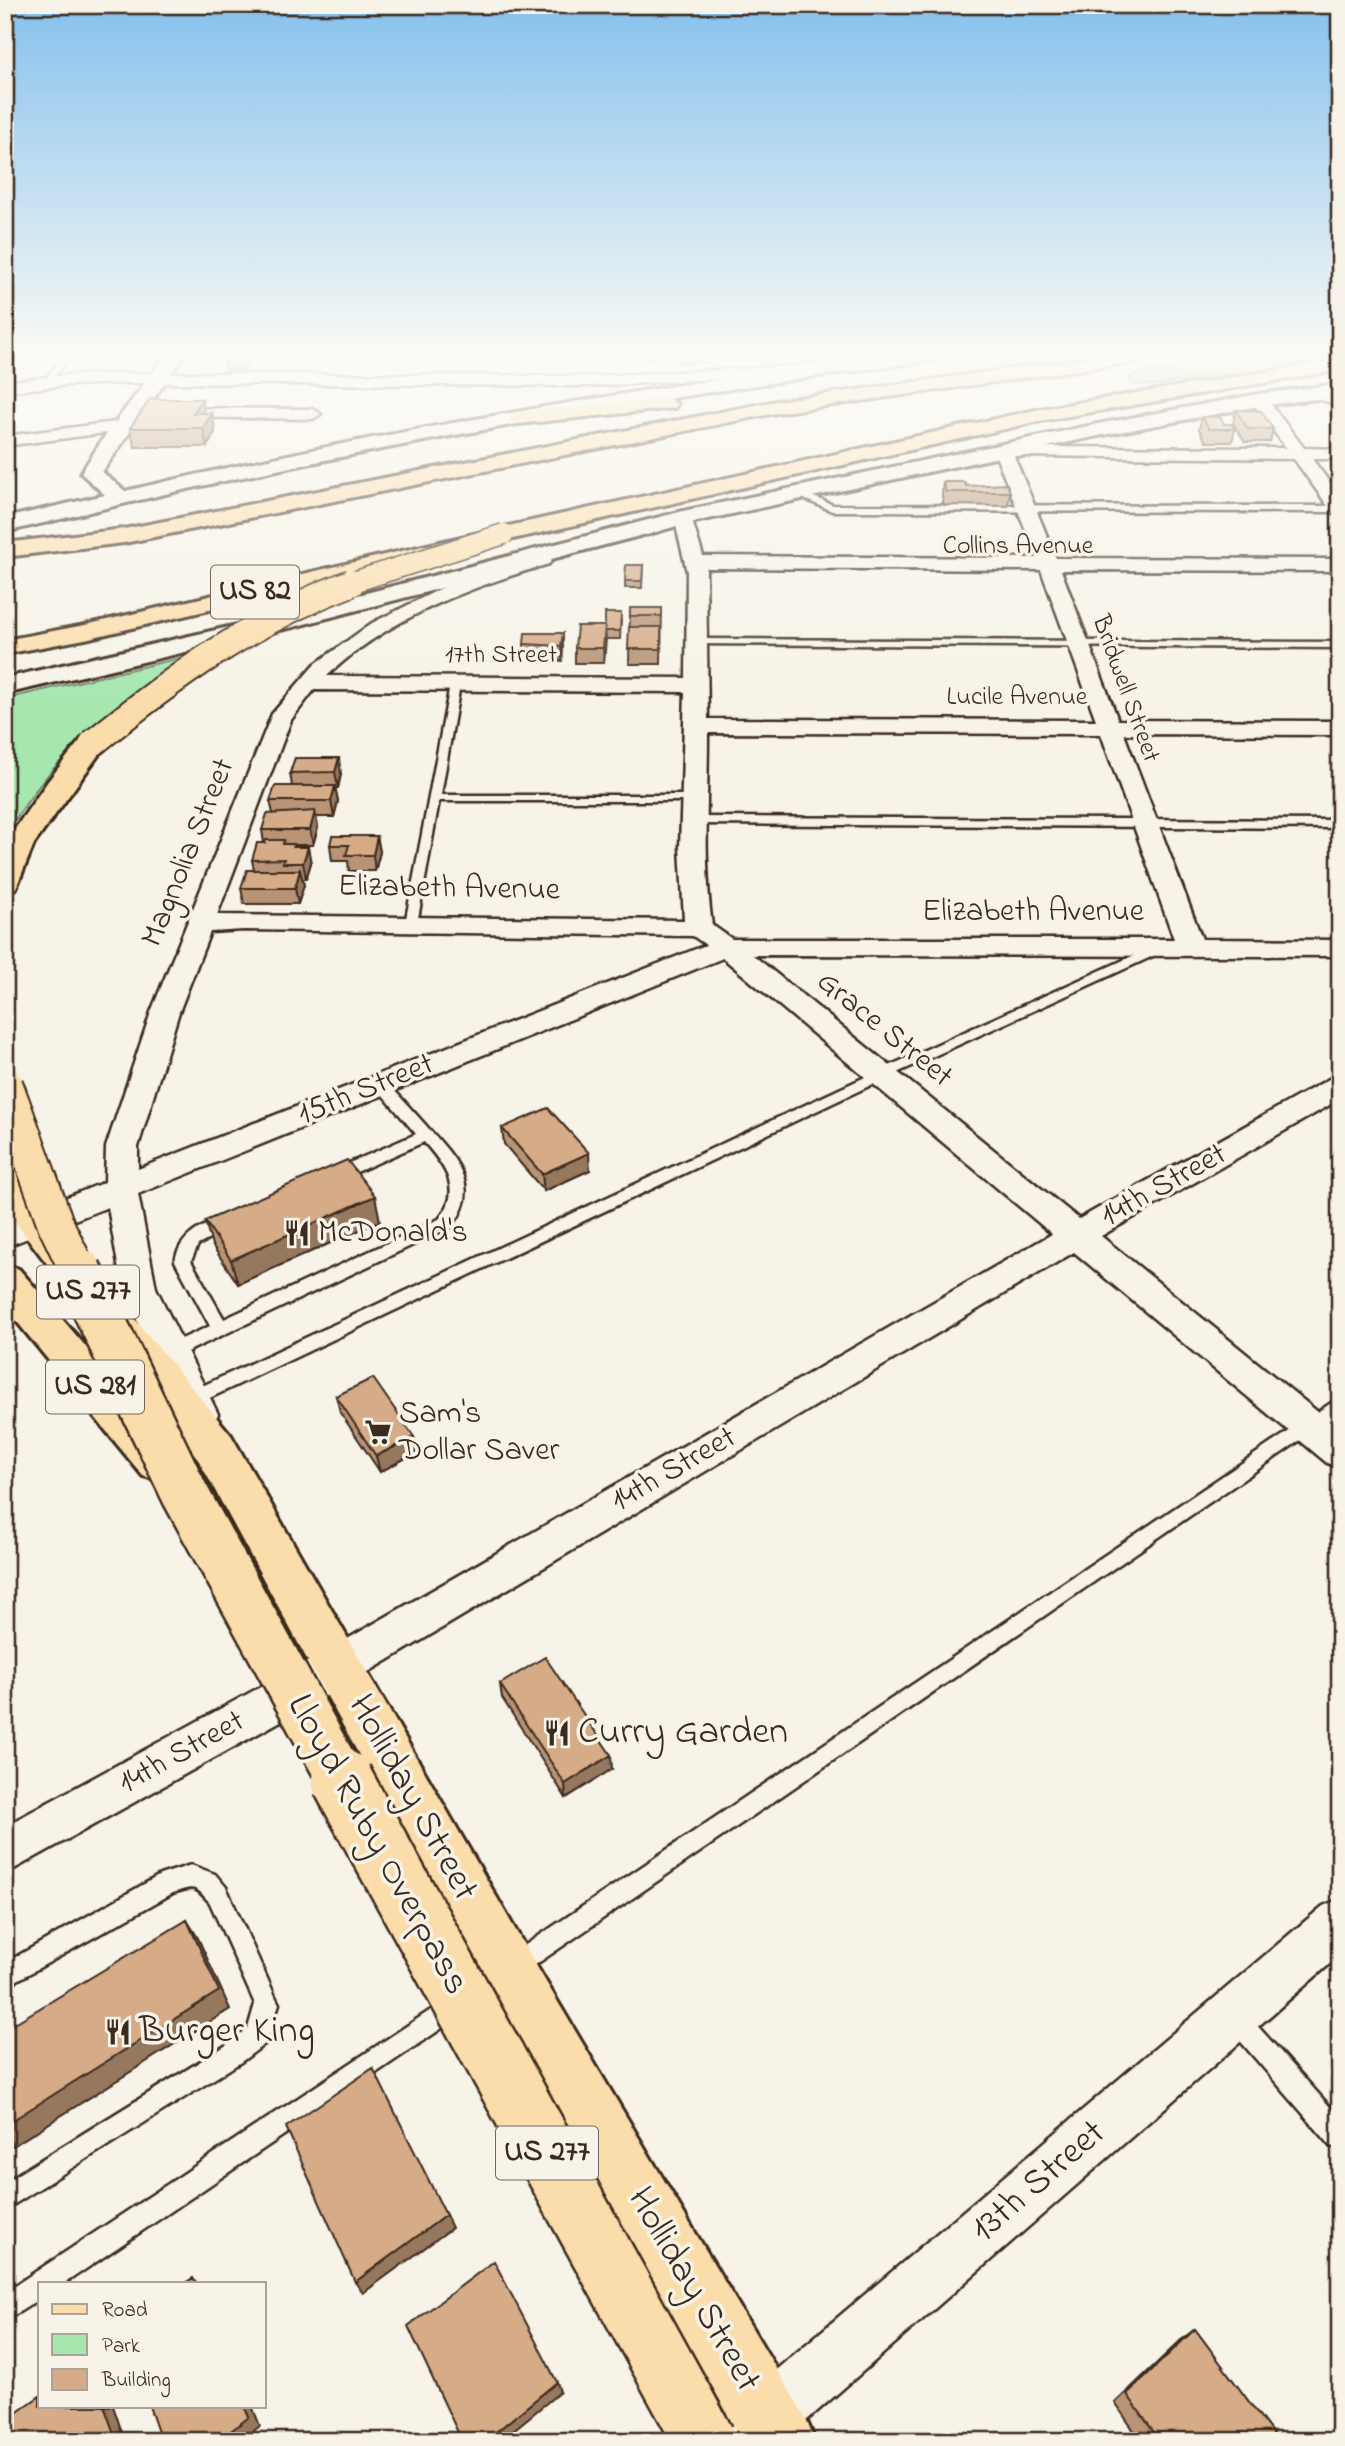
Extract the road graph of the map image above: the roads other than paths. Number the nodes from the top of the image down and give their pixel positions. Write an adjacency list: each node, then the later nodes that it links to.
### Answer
1 (94, 469): 10 (main road)
2 (260, 469): 10 (main road)
3 (455, 469): 16 (main road, US 82)
4 (500, 469): 20 (main road)
5 (792, 469): 15 (main road, US 82)
6 (917, 469): 9 (main road)
7 (1010, 469): 11 (street, Bridwell Street)
8 (1309, 469): 12 (street)
9 (800, 494): 11 (lane); 13 (main road)
10 (120, 497): 14 (main road)
11 (1026, 508): 12 (lane); 19 (street, Bridwell Street)
12 (1340, 509)
13 (683, 518): 18 (street); 26 (street, Magnolia Street); 29 (main road)
14 (5, 525)
15 (504, 534): 25 (main road, US 82, bridge); 37 (main road, bridge)
16 (5, 550)
17 (1340, 565): 19 (street, Collins Avenue)
18 (695, 567): 19 (street, Collins Avenue); 22 (street)
19 (1051, 568): 21 (street, Collins Avenue); 23 (street, Bridwell Street)
20 (17, 569)
21 (1340, 575)
22 (695, 642): 23 (lane); 28 (street)
23 (1079, 644): 24 (lane); 31 (street, Bridwell Street)
24 (1340, 645)
25 (5, 647)
26 (308, 683): 27 (street, 17th Street); 38 (street, Magnolia Street)
27 (456, 684): 28 (street, 17th Street); 33 (lane)
28 (694, 684): 30 (street)
29 (5, 686)
30 (694, 726): 31 (street, Lucile Avenue); 34 (street)
31 (1108, 726): 32 (street, Lucile Avenue); 35 (street, Bridwell Street)
32 (1340, 728)
33 (434, 798): 34 (lane); 39 (lane)
34 (694, 810): 35 (lane); 40 (street)
35 (1145, 823): 36 (lane); 43 (street, Bridwell Street)
36 (1340, 824)
37 (5, 882)
38 (198, 923): 39 (street, Elizabeth Avenue); 52 (street, Magnolia Street)
39 (411, 924): 40 (street, Elizabeth Avenue)
40 (699, 928): 41 (street, Grace Street)
41 (726, 947): 42 (street, Elizabeth Avenue); 45 (street, Grace Street); 46 (street, 15th Street)
42 (1159, 948): 43 (street, Elizabeth Avenue); 45 (lane)
43 (1191, 948): 44 (street, Elizabeth Avenue)
44 (1340, 948)
45 (883, 1074): 55 (street, Grace Street); 59 (lane)
46 (382, 1084): 49 (lane); 52 (street, 15th Street)
47 (5, 1085): 64 (main road, US 277, bridge)
48 (1340, 1086): 55 (street, 14th Street)
49 (425, 1136): 50 (lane); 57 (lane)
50 (324, 1180)
51 (5, 1181): 54 (main road, Holliday Street)
52 (121, 1188): 54 (street, 15th Street); 58 (street, Magnolia Street)
53 (236, 1219): 57 (lane)
54 (20, 1229): 62 (main road, Holliday Street)
55 (1078, 1234): 61 (street, Grace Street); 65 (street, 14th Street)
56 (5, 1279): 64 (main road, Lloyd Ruby Overpass / US 281, bridge)
57 (220, 1328): 58 (lane)
58 (170, 1352): 59 (street, Magnolia Street)
59 (191, 1399): 62 (street, Magnolia Street)
60 (1340, 1404): 61 (lane)
61 (1308, 1425): 63 (street, Grace Street); 68 (lane)
62 (215, 1448): 65 (main road, Holliday Street)
63 (1340, 1452)
64 (185, 1494): 77 (main road, Lloyd Ruby Overpass / US 277, bridge)
65 (338, 1667): 66 (street, 14th Street); 68 (main road, Holliday Street)
66 (5, 1851)
67 (1340, 1923): 70 (street, 13th Street)
68 (507, 1970): 73 (lane); 76 (main road, Holliday Street)
69 (5, 1976): 72 (lane)
70 (1233, 2015): 71 (lane); 76 (street, 13th Street)
71 (1340, 2137)
72 (5, 2197)
73 (44, 2282)
74 (38, 2286): 75 (lane)
75 (5, 2308)
76 (762, 2433)
77 (705, 2441)

